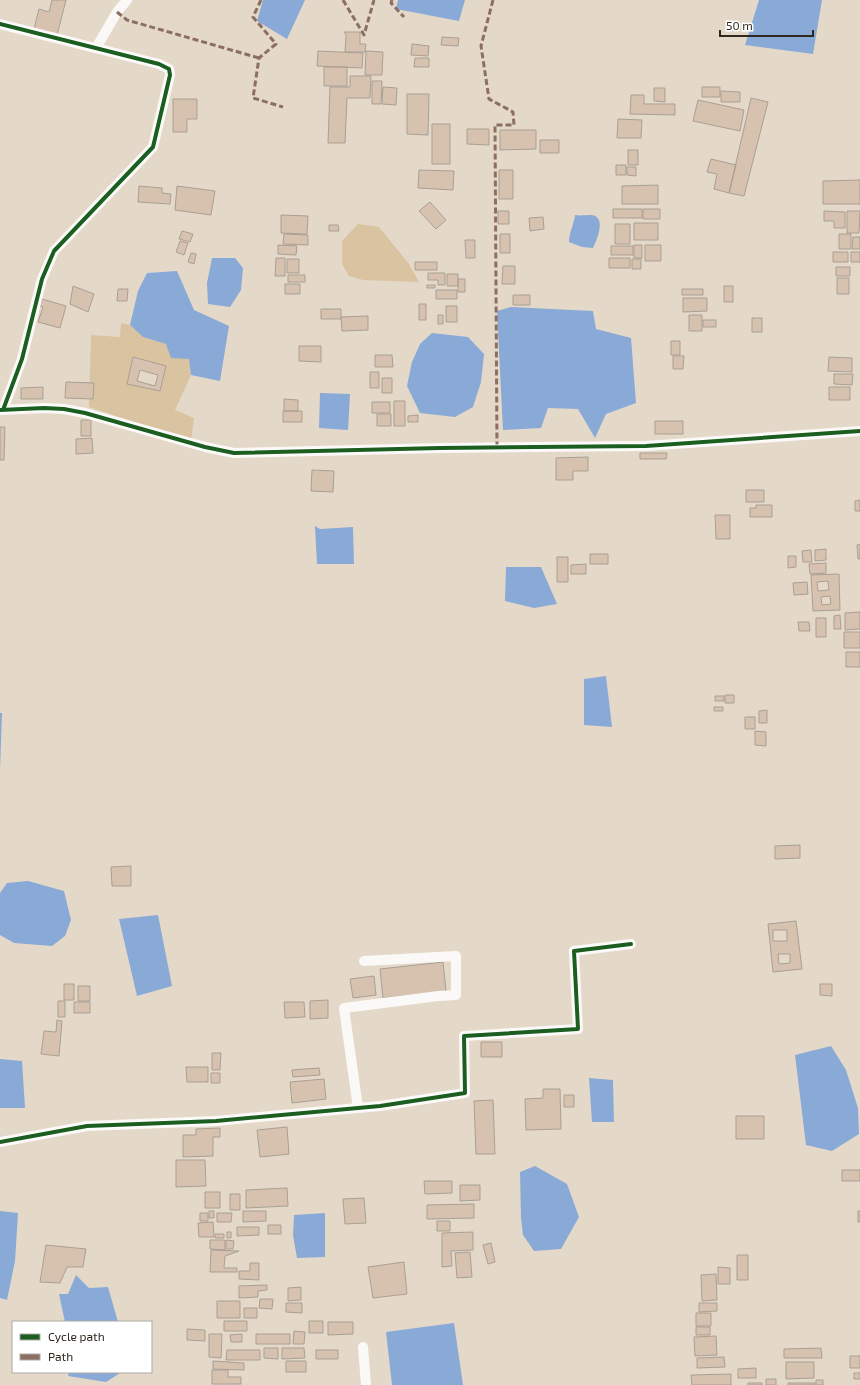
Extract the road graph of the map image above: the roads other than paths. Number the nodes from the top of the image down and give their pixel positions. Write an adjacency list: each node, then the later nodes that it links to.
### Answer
1 (127, 0): 3 (street)
2 (0, 24): 3 (street)
3 (96, 48): 4 (street)
4 (2, 410): 5 (street)
5 (860, 431)
6 (631, 944): 8 (street)
7 (364, 961): 8 (street)
8 (358, 1108): 9 (street)
9 (0, 1142)
10 (363, 1346): 11 (street)
11 (366, 1385)

